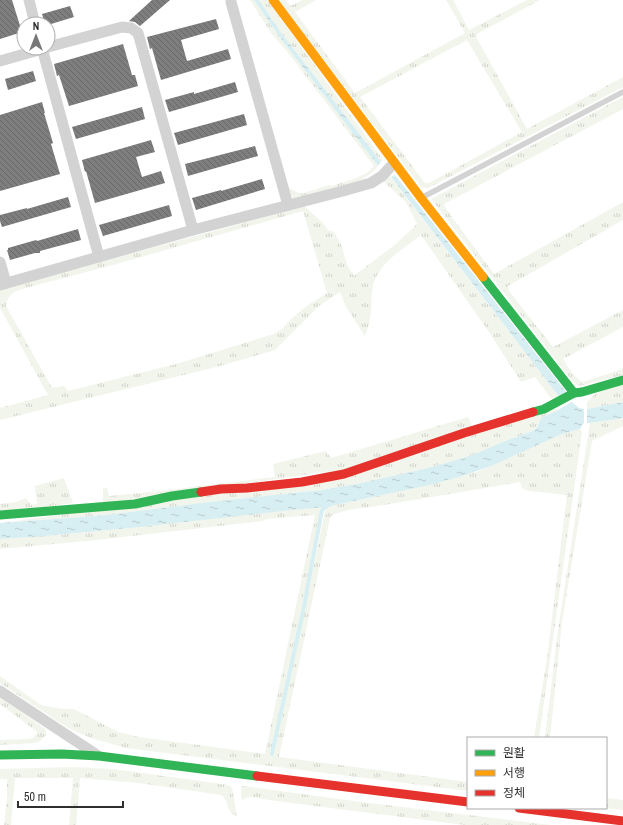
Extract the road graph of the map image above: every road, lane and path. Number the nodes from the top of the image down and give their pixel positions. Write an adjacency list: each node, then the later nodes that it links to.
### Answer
1 (29, 0): 4 (street)
2 (273, 0): 10 (street)
3 (231, 2): 12 (street)
4 (33, 16)
5 (56, 45): 13 (street)
6 (17, 56): 8 (street)
7 (47, 56): 14 (street)
8 (0, 61)
9 (623, 92): 11 (lane)
10 (394, 163): 11 (street); 12 (street)
11 (421, 198): 18 (street)
12 (288, 205): 13 (street)
13 (193, 230): 14 (street)
14 (99, 257): 16 (street)
15 (0, 262): 16 (street)
16 (3, 284)
17 (623, 380): 18 (street)
18 (574, 393): 19 (street)
19 (0, 515)
20 (0, 691): 22 (street)
21 (0, 755): 22 (street)
22 (99, 756): 23 (street)
23 (467, 802)
24 (527, 809): 25 (street)
25 (623, 821)

